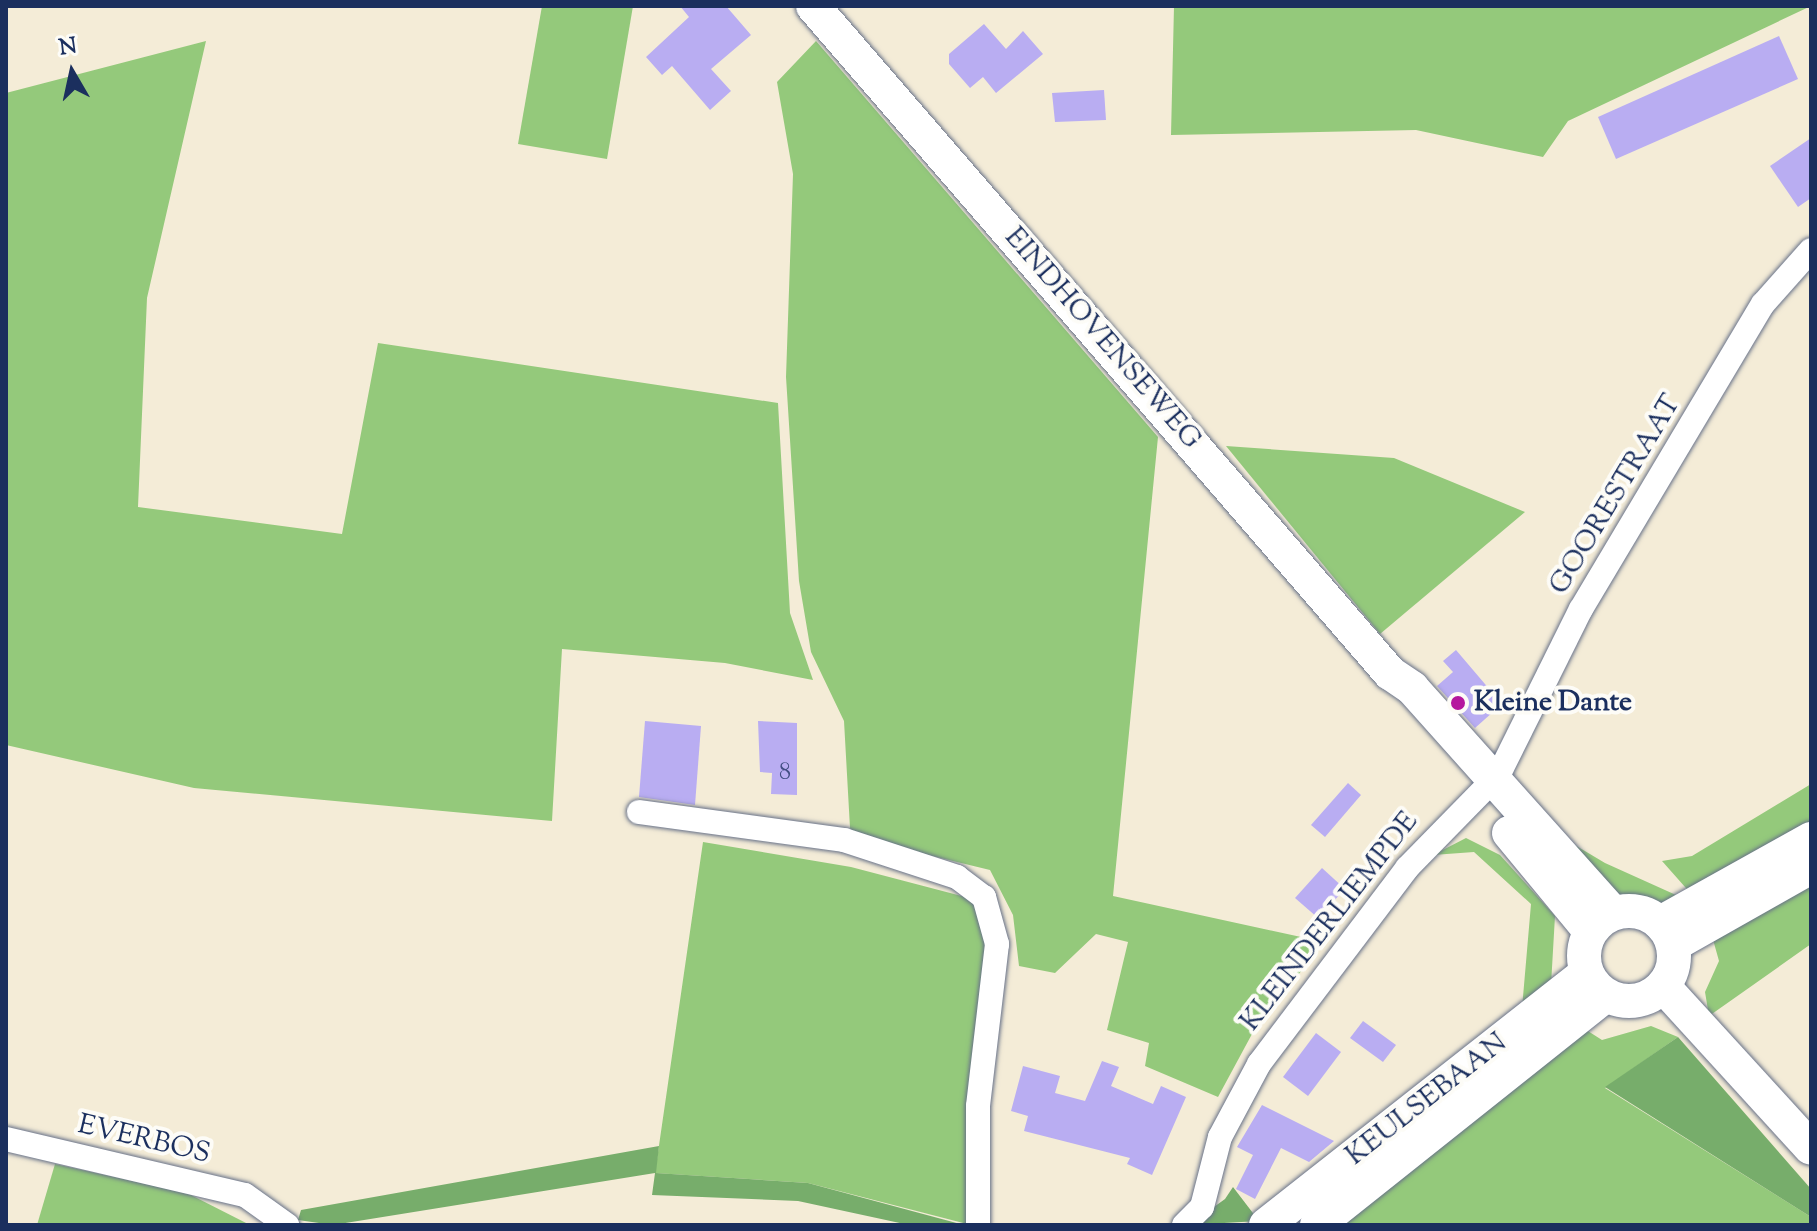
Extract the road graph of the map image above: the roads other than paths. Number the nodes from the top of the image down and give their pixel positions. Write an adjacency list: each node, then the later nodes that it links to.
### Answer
1 (813, 6): 3 (main road, EINDHOVENSEWEG)
2 (1811, 250): 3 (street, GOORESTRAAT)
3 (1484, 787): 7 (main road, EINDHOVENSEWEG); 15 (street, KLEINDERLIEMPDE)
4 (639, 812): 14 (street)
5 (1811, 839): 8 (main road)
6 (1811, 867): 8 (main road)
7 (1602, 922): 8 (main road); 9 (main road)
8 (1666, 934): 10 (main road)
9 (1596, 984): 10 (main road); 16 (main road, KEULSEBAAN); 17 (main road, KEULSEBAAN)
10 (1663, 986): 12 (main road)
11 (6, 1139): 13 (street, EVERBOS)
12 (1811, 1148)
13 (287, 1225)
14 (978, 1225)
15 (1184, 1225)
16 (1266, 1225)
17 (1317, 1225)

